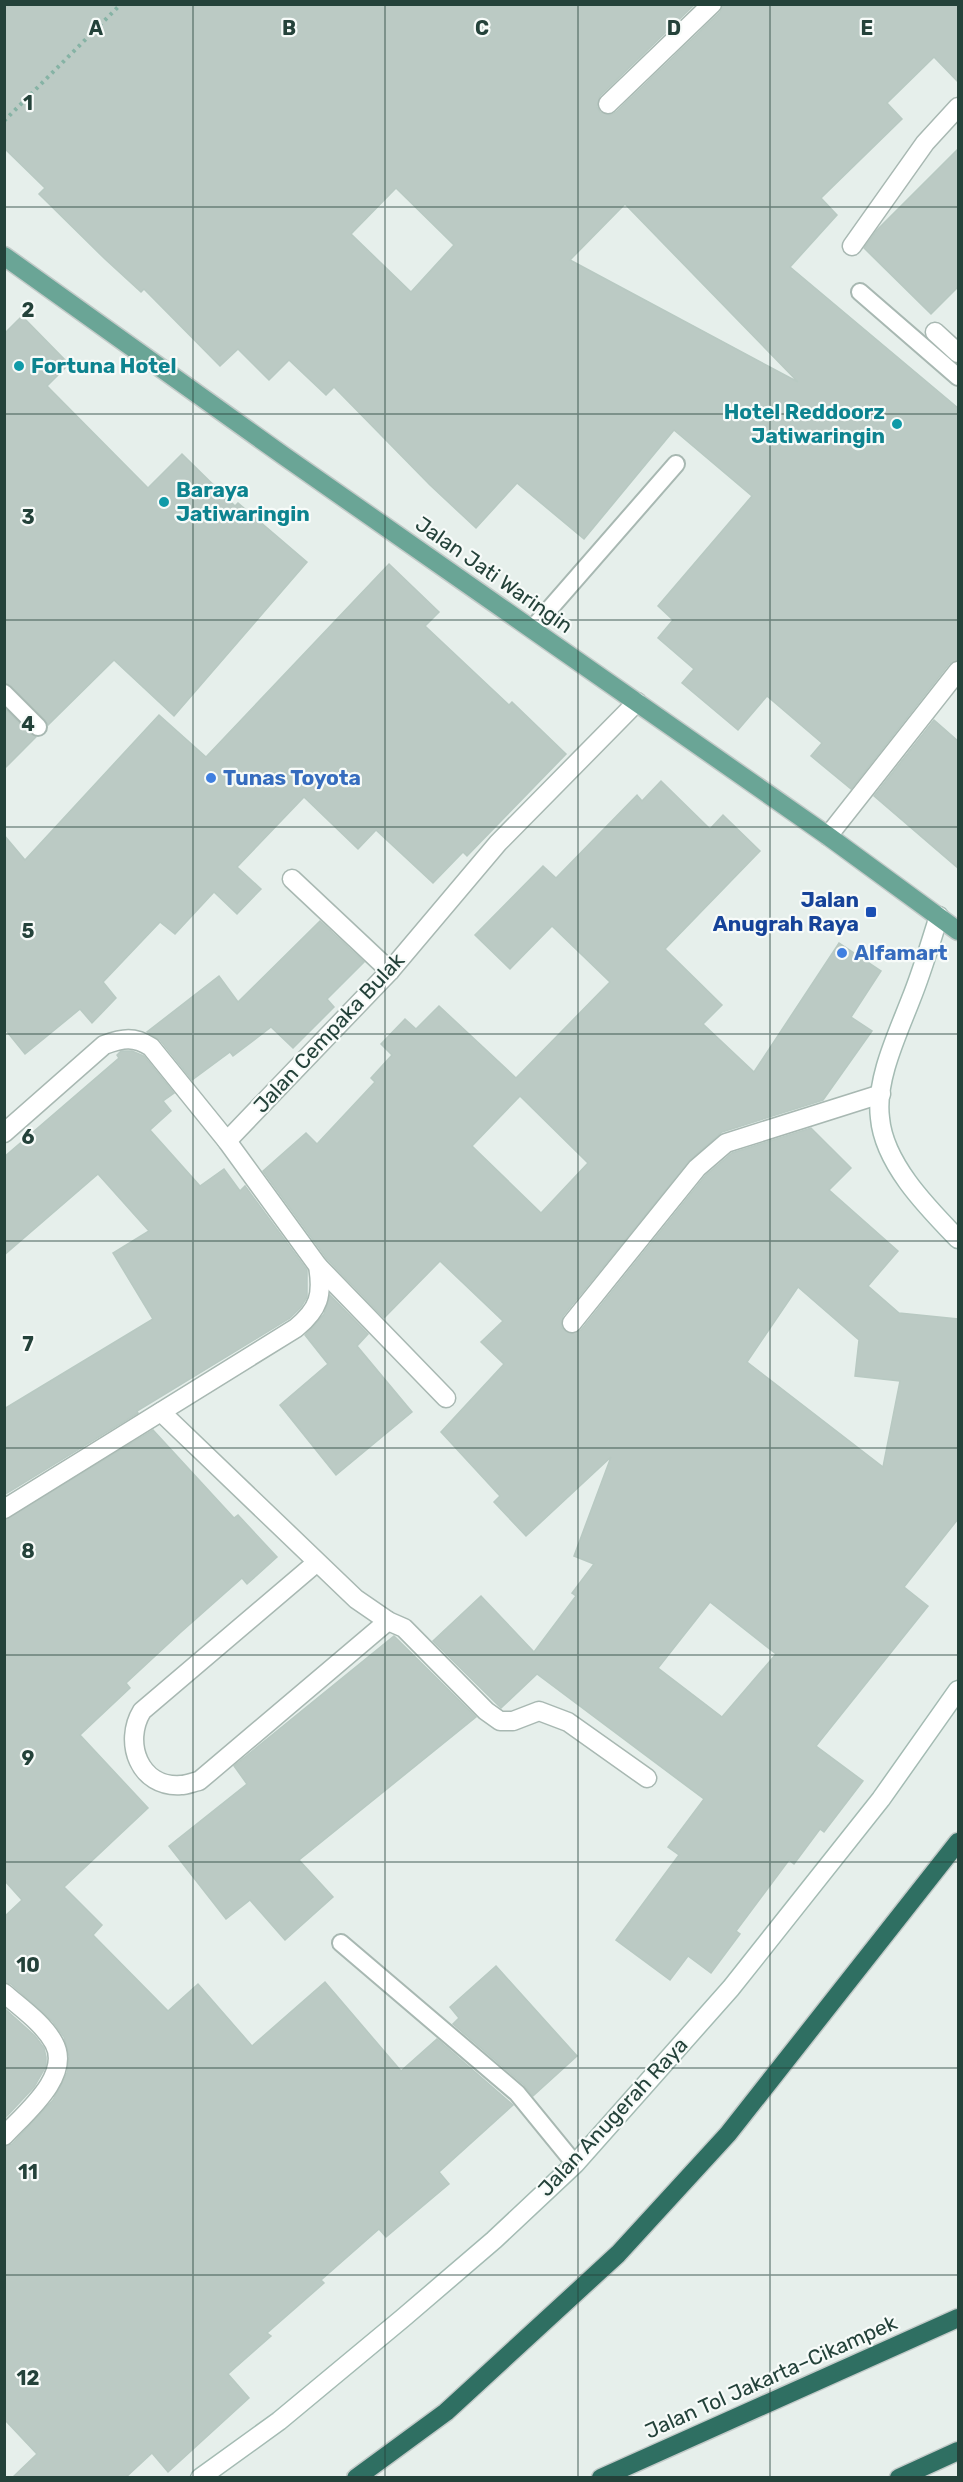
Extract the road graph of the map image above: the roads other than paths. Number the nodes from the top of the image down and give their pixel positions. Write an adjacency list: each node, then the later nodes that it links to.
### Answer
1 (712, 4): 2 (street)
2 (608, 104)
3 (958, 107): 4 (street)
4 (852, 246)
5 (4, 256): 11 (main road, Jalan Jati Waringin)
6 (860, 292): 9 (lane)
7 (935, 332): 8 (street)
8 (958, 353)
9 (958, 376)
10 (676, 464): 11 (lane)
11 (532, 629): 14 (main road, Jalan Jati Waringin)
12 (958, 671): 16 (street)
13 (4, 693): 15 (lane)
14 (637, 702): 16 (main road, Jalan Jati Waringin); 20 (street, Jalan Cempaka Bulak)
15 (39, 727)
16 (828, 836): 18 (main road, Jalan Jati Waringin)
17 (292, 879): 20 (street)
18 (939, 916): 19 (main road, Jalan Jati Waringin); 21 (street)
19 (958, 931)
20 (390, 971): 23 (street, Jalan Cempaka Bulak)
21 (881, 1094): 24 (street); 26 (street)
22 (4, 1133): 23 (street)
23 (226, 1141): 25 (street)
24 (958, 1239)
25 (318, 1266): 27 (street); 28 (street)
26 (572, 1323)
27 (446, 1398)
28 (161, 1412): 29 (street); 30 (street)
29 (4, 1509)
30 (316, 1563): 31 (street); 31 (street)
31 (388, 1621): 33 (street)
32 (958, 1690): 38 (street, Jalan Anugerah Raya)
33 (647, 1778)
34 (958, 1842): 42 (highway)
35 (341, 1943): 38 (lane)
36 (4, 1993): 37 (street)
37 (4, 2136)
38 (575, 2164): 41 (street, Jalan Anugerah Raya)
39 (958, 2318): 43 (highway, Jalan Tol Jakarta–Cikampek)
40 (958, 2451): 44 (highway)
41 (200, 2478)
42 (356, 2478)
43 (601, 2478)
44 (899, 2478)

